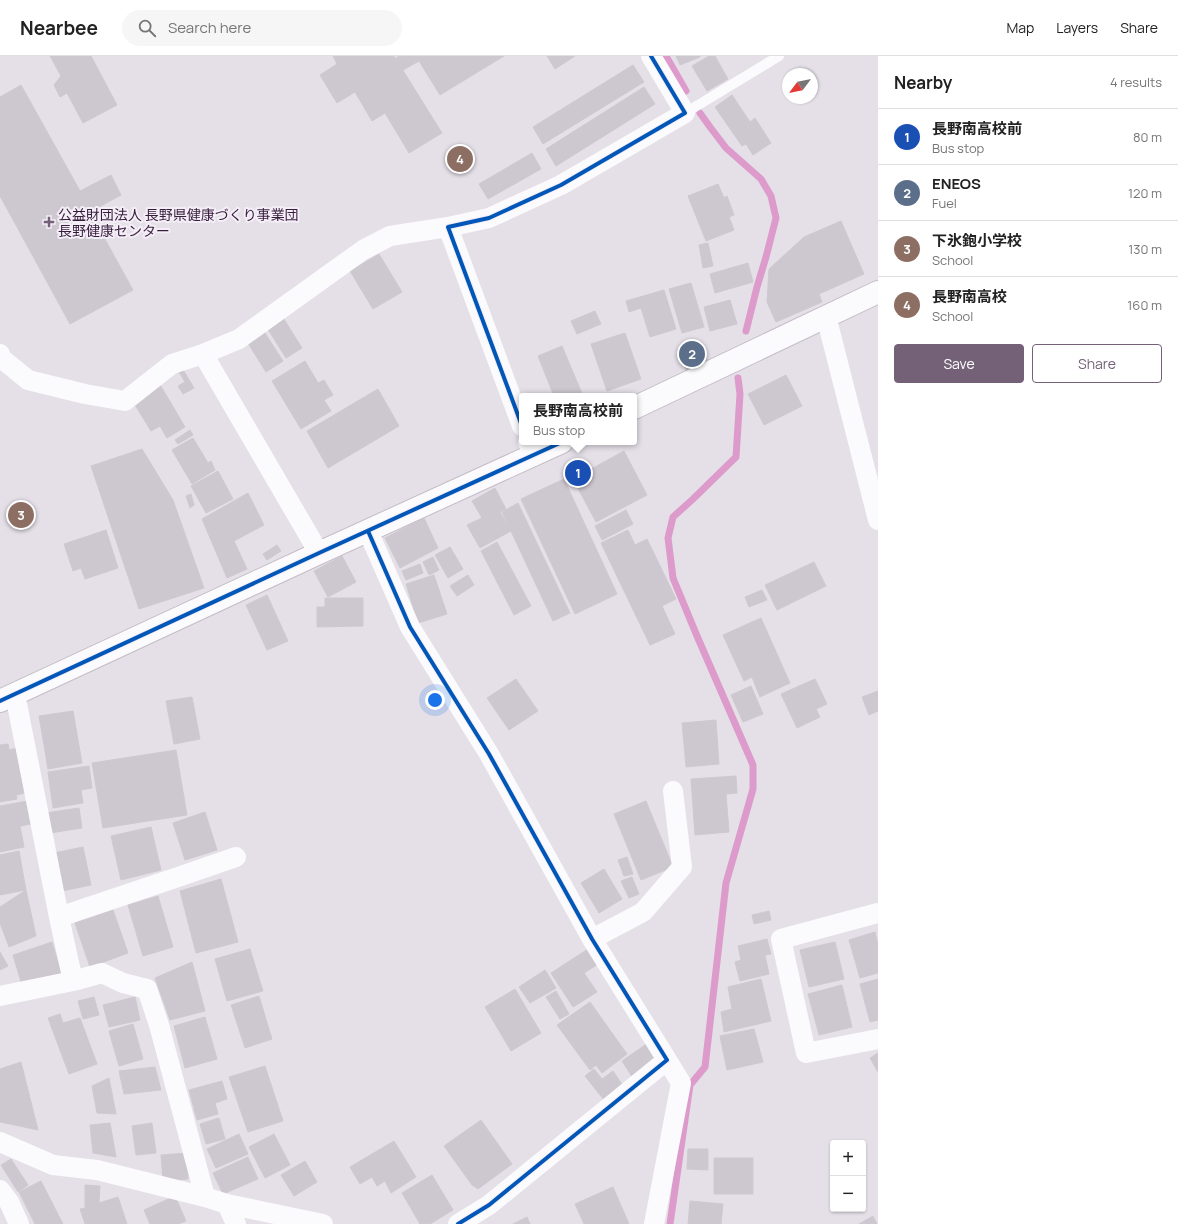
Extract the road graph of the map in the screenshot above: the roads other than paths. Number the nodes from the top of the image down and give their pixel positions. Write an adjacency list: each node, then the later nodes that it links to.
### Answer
1 (651, 56): 3 (street)
2 (779, 56): 3 (lane)
3 (685, 113): 4 (street)
4 (448, 227): 8 (street); 10 (street)
5 (878, 292): 6 (street)
6 (826, 316): 9 (street); 13 (street)
7 (0, 354): 8 (street)
8 (203, 354): 15 (street)
9 (637, 407)
10 (519, 418)
11 (548, 445): 12 (street)
12 (530, 449): 14 (street)
13 (878, 520)
14 (368, 531): 15 (street); 21 (street)
15 (319, 553): 16 (street)
16 (8, 698): 20 (street)
17 (673, 791): 21 (street)
18 (236, 857): 20 (street)
19 (878, 913): 24 (street)
20 (59, 917): 22 (street)
21 (592, 939): 25 (street)
22 (73, 981): 23 (street); 28 (street)
23 (0, 996)
24 (878, 1039)
25 (667, 1060): 33 (street); 34 (street)
26 (0, 1142): 28 (street)
27 (0, 1190): 30 (street)
28 (205, 1197): 29 (street)
29 (228, 1204): 31 (street); 32 (street)
30 (19, 1224)
31 (236, 1224)
32 (323, 1224)
33 (458, 1224)
34 (654, 1224)

